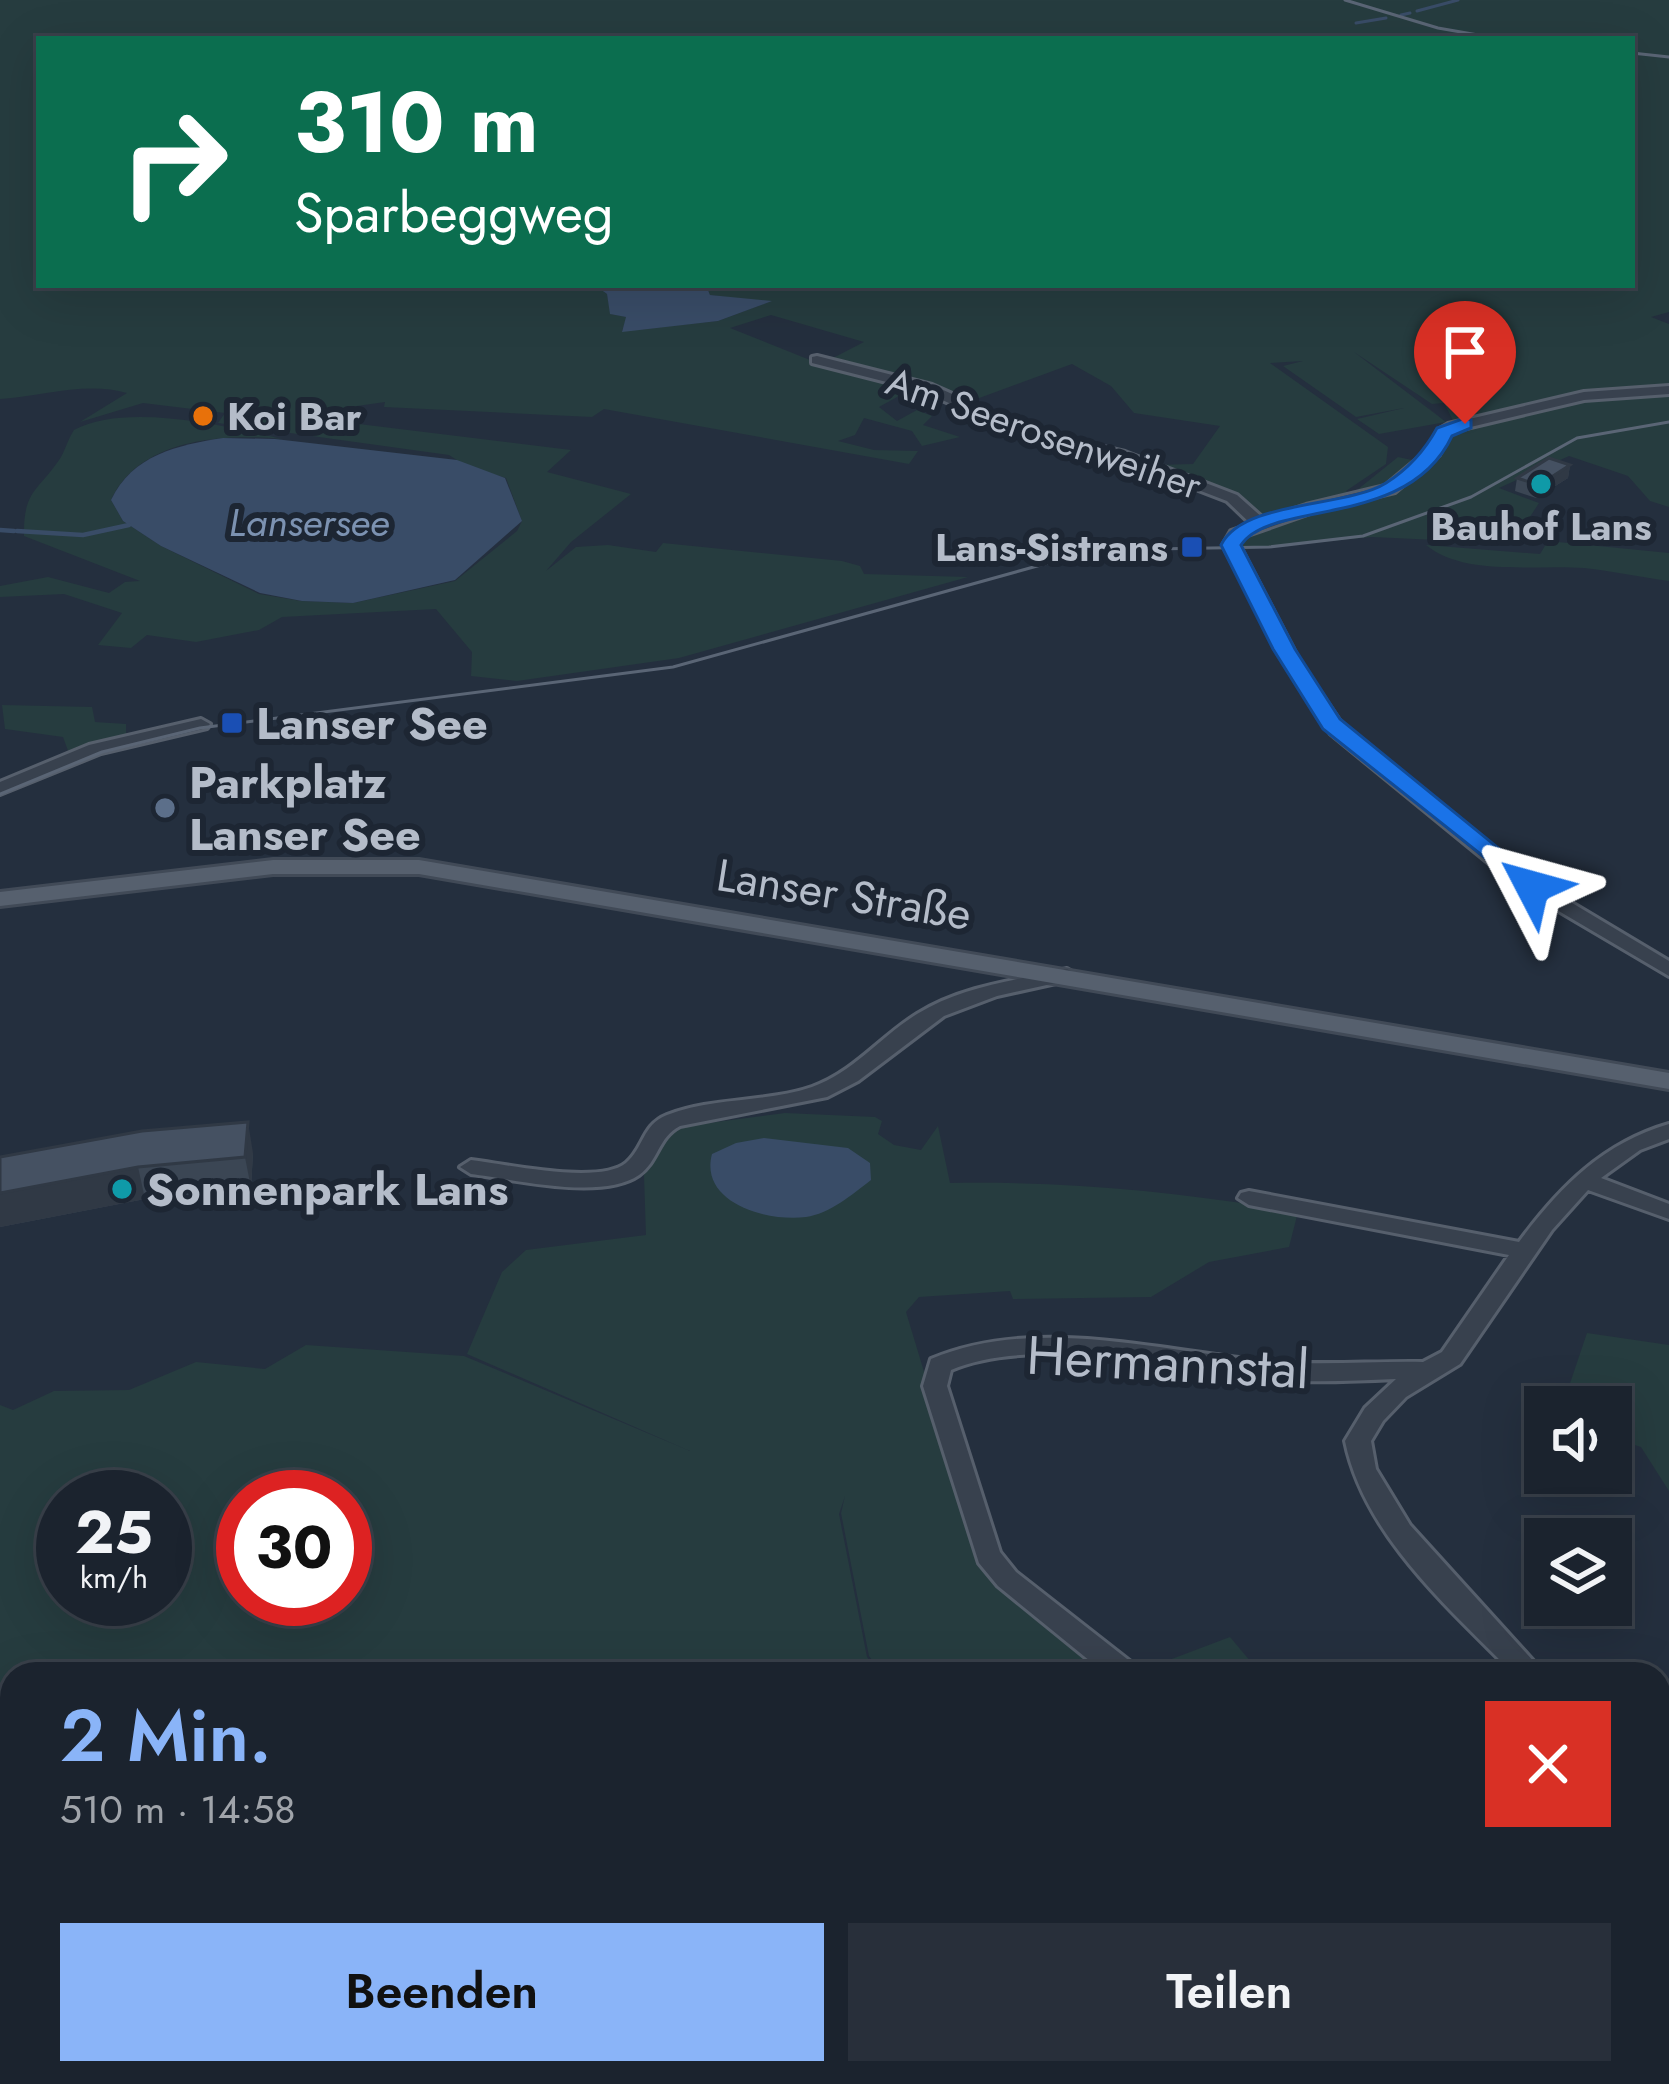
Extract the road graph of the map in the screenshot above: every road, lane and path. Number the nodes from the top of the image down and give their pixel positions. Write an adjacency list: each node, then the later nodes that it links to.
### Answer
1 (817, 360): 3 (street, Am Seerosenweiher)
2 (1669, 390): 3 (street)
3 (1261, 524): 7 (street)
4 (201, 724): 5 (street)
5 (0, 789)
6 (0, 899): 8 (main road, Lanser Straße)
7 (1669, 970)
8 (1068, 975): 9 (main road, Lanser Straße); 11 (street)
9 (1669, 1081)
10 (1669, 1131): 12 (street)
11 (470, 1167)
12 (1584, 1180): 14 (street); 15 (street)
13 (1249, 1198): 15 (street)
14 (1669, 1212)
15 (1526, 1251): 16 (street)
16 (1422, 1370): 17 (street, Hermannstal); 18 (street)
17 (1111, 1662)
18 (1520, 1662)

